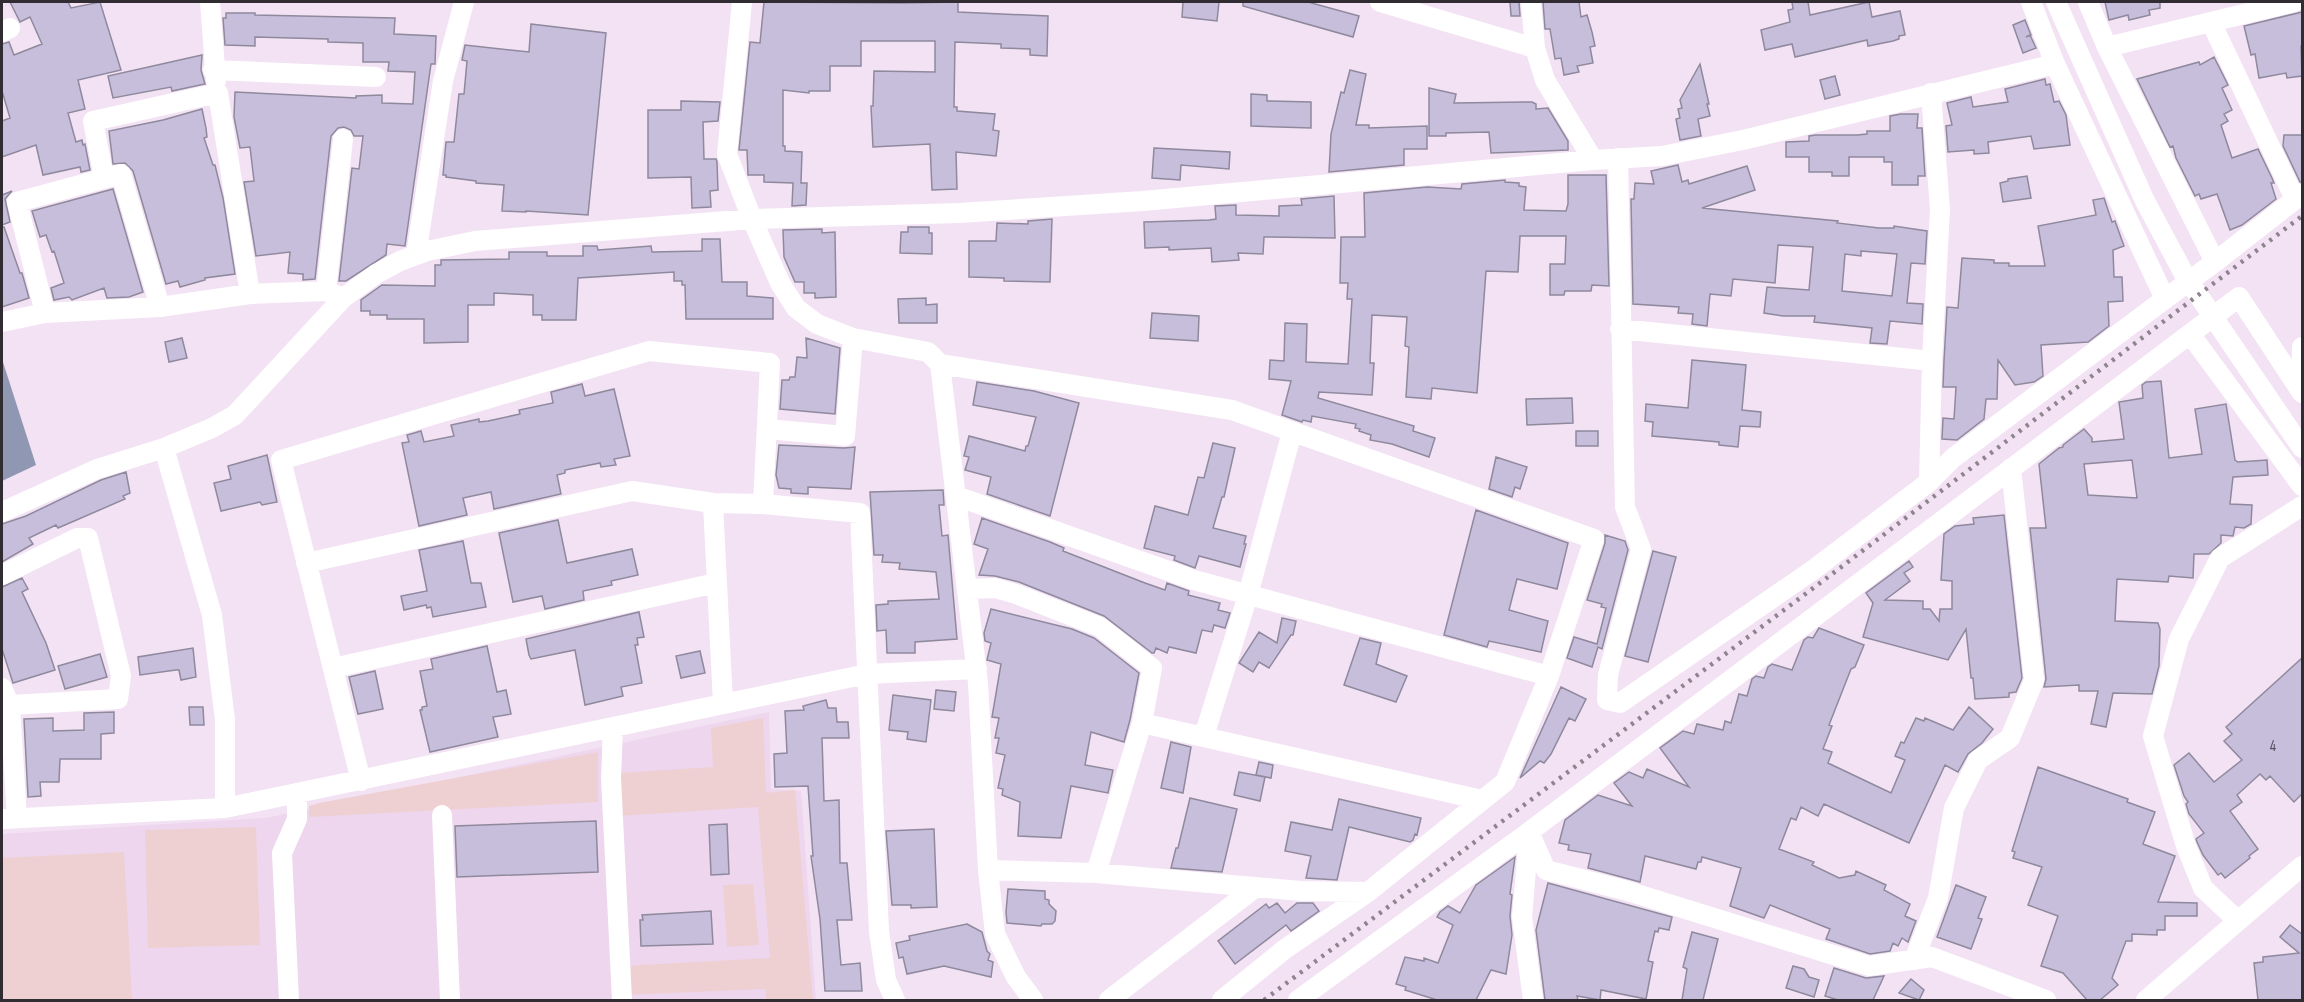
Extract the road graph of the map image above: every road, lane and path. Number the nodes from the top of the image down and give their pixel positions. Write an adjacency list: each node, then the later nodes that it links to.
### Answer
1 (210, 2): 14 (street)
2 (464, 2): 24 (street)
3 (742, 2): 23 (street)
4 (1380, 2): 12 (street)
5 (1531, 2): 12 (street)
6 (2031, 2): 13 (street)
7 (2088, 2): 11 (street)
8 (2294, 2): 10 (street)
9 (2058, 6): 42 (street)
10 (2211, 22): 11 (street); 22 (street)
11 (2108, 47): 25 (street)
12 (1535, 48): 20 (street)
13 (2055, 64): 17 (street); 28 (street)
14 (213, 70): 15 (street); 16 (street)
15 (376, 77)
16 (218, 93): 21 (street); 26 (street)
17 (1931, 93): 19 (street); 36 (street)
18 (343, 139): 27 (street)
19 (1618, 158): 20 (street); 32 (street)
20 (1593, 160): 23 (street)
21 (104, 178): 29 (street); 30 (street)
22 (2299, 196): 25 (street)
23 (752, 219): 24 (street); 34 (street)
24 (416, 255): 27 (street)
25 (2215, 262): 28 (street)
26 (250, 294): 27 (street); 29 (street)
27 (334, 294): 41 (street)
28 (2165, 299): 44 (street)
29 (160, 307): 30 (street)
30 (45, 313): 31 (street)
31 (2, 322)
32 (1620, 329): 36 (street); 44 (street)
33 (2190, 334): 38 (street); 43 (street); 45 (street)
34 (854, 338): 37 (street); 39 (street)
35 (2302, 347): 38 (street)
36 (1932, 361): 44 (street)
37 (940, 364): 40 (street); 46 (street)
38 (2302, 392)
39 (767, 429): 48 (street); 51 (street)
40 (1292, 432): 55 (street); 59 (street)
41 (164, 448): 50 (street); 68 (street)
42 (2302, 448)
43 (2011, 468): 71 (street); 78 (street)
44 (1929, 482)
45 (2302, 486)
46 (956, 496): 54 (street); 55 (street)
47 (713, 503): 48 (street); 51 (street); 53 (street)
48 (763, 504): 58 (street)
49 (2302, 506): 77 (street)
50 (2, 512)
51 (306, 563): 56 (street)
52 (2, 575): 60 (street)
53 (716, 583): 56 (street); 61 (street)
54 (968, 589): 57 (street); 62 (street)
55 (1248, 595): 59 (street); 64 (street)
56 (333, 668): 65 (street)
57 (976, 669): 58 (street); 73 (street)
58 (867, 674): 61 (street); 82 (street)
59 (1549, 676): 67 (street)
60 (6, 697): 70 (street)
61 (723, 703): 63 (street)
62 (1142, 723): 64 (street); 74 (street)
63 (613, 727): 65 (street); 81 (street)
64 (1204, 736): 67 (street)
65 (361, 781): 66 (street)
66 (297, 794): 68 (street); 79 (street)
67 (1482, 800): 76 (street)
68 (225, 808): 70 (street)
69 (442, 815): 80 (street)
70 (10, 818)
71 (1529, 832): 78 (street); 86 (street); 87 (street)
72 (2302, 866): 77 (street)
73 (988, 870): 74 (street); 83 (street)
74 (1096, 873): 75 (street)
75 (1256, 887): 76 (street); 84 (street)
76 (1368, 892): 85 (street)
77 (2238, 921): 89 (street)
78 (1914, 960): 88 (street)
79 (289, 1000)
80 (450, 1000)
81 (622, 1000)
82 (895, 1000)
83 (1033, 1000)
84 (1109, 1000)
85 (1222, 1000)
86 (1298, 1000)
87 (1533, 1000)
88 (2046, 1000)
89 (2146, 1000)

